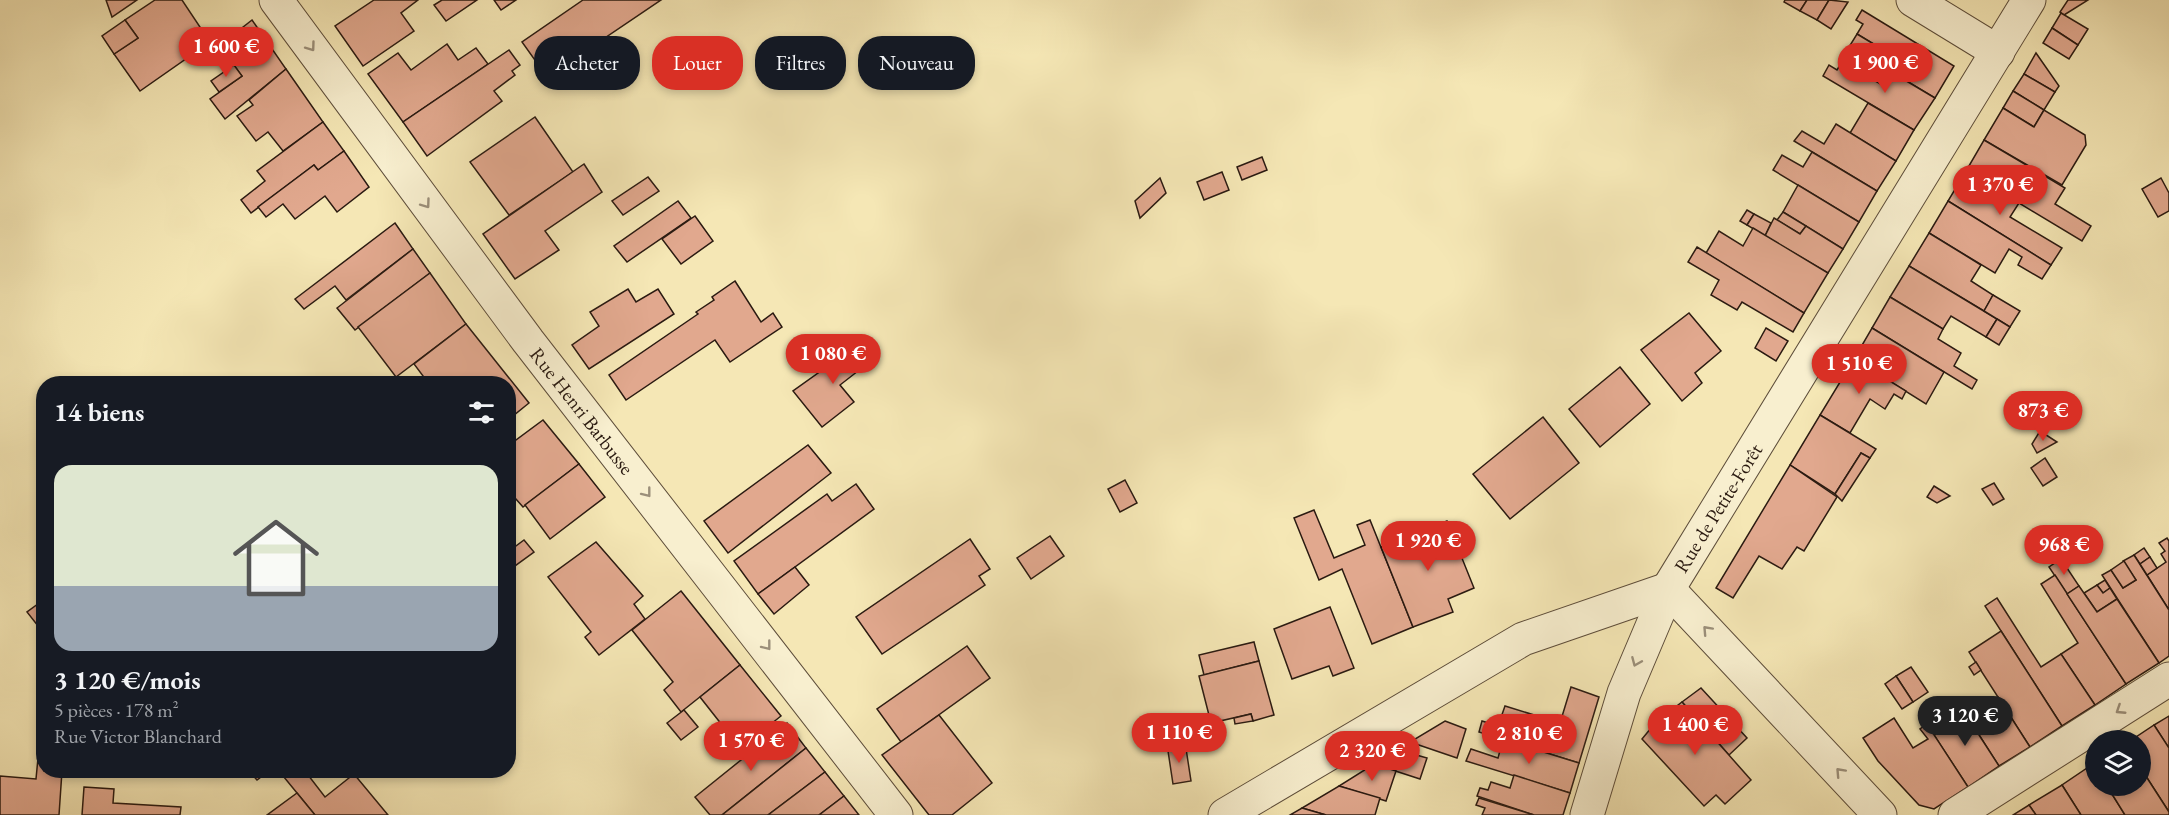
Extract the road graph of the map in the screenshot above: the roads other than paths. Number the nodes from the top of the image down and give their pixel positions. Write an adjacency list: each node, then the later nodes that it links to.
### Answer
1 (276, 0): 7 (street, Rue Henri Barbusse, one-way to 7)
2 (1913, 0): 4 (street)
3 (2029, 0): 4 (street, Rue de Petite-Forêt)
4 (1998, 52): 5 (street, Rue de Petite-Forêt)
5 (1668, 589): 8 (street, Rue de Petite-Forêt); 9 (street, one-way to 9); 10 (street, one-way to 5)
6 (2169, 679): 11 (street, one-way to 11)
7 (896, 815)
8 (1225, 815)
9 (1587, 815)
10 (1880, 815)
11 (1955, 815)

